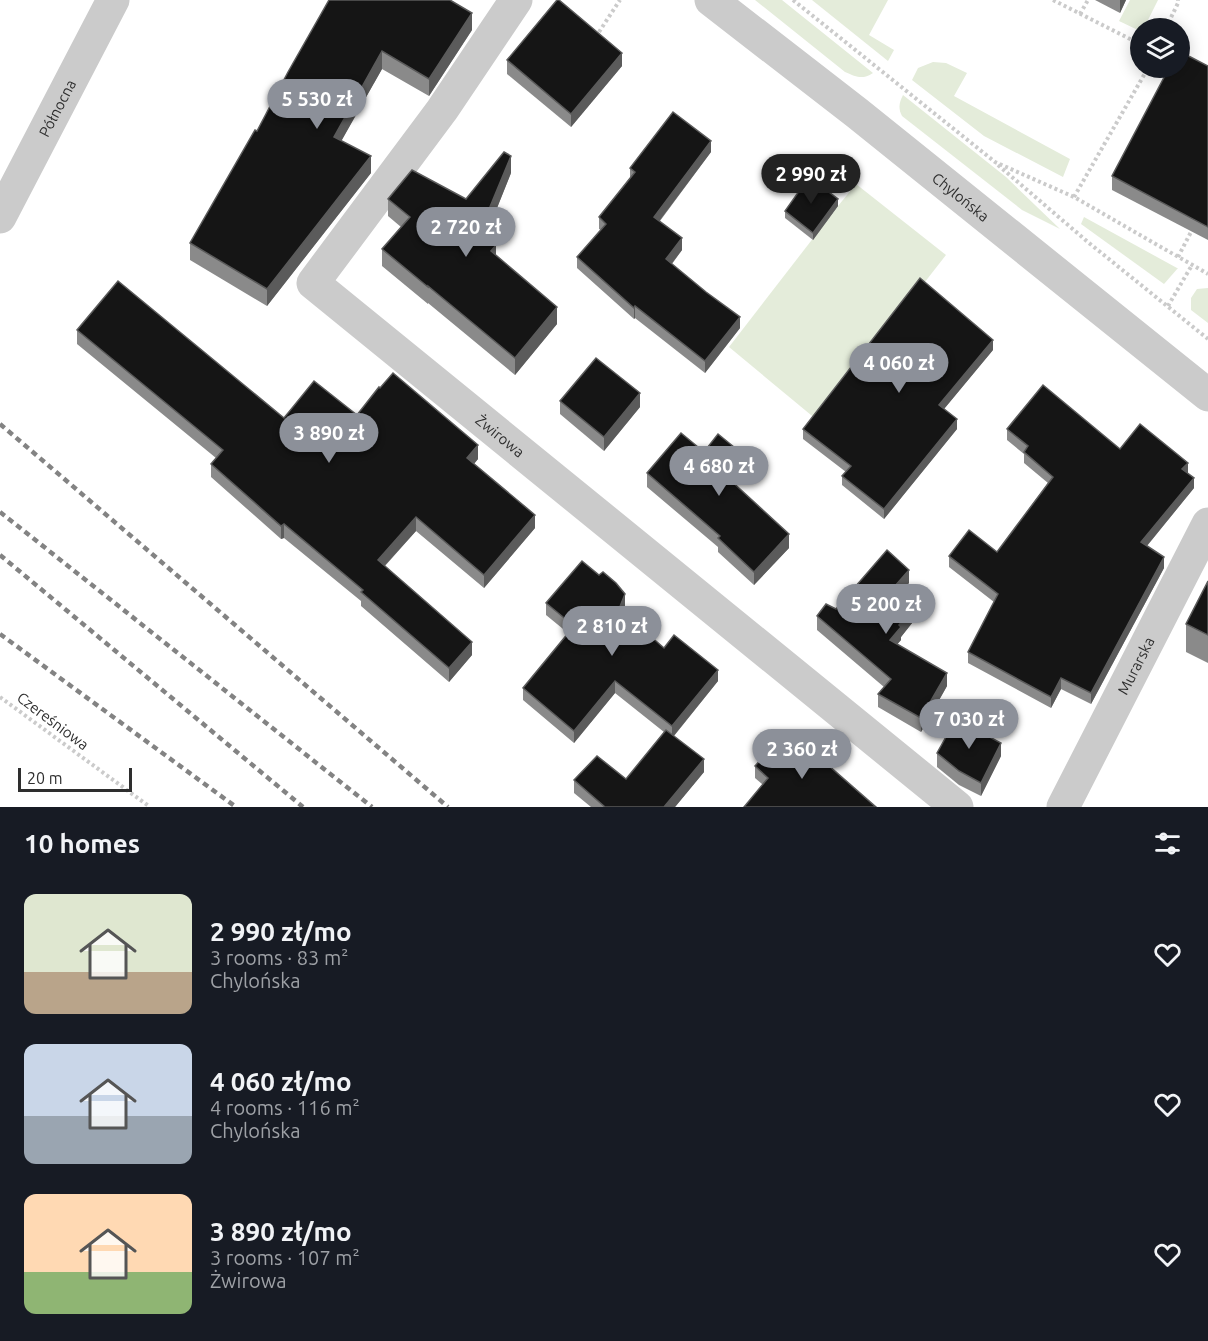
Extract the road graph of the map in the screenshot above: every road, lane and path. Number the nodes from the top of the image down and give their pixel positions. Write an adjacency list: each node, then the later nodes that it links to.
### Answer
1 (113, 0): 16 (street, Północna)
2 (516, 0): 27 (street, Żwirowa)
3 (620, 0): 11 (path)
4 (711, 0): 23 (street, Chylońska)
5 (793, 0): 14 (path)
6 (1053, 0): 9 (path)
7 (1088, 0): 9 (path)
8 (1178, 0): 10 (path)
9 (1080, 14): 12 (path)
10 (1171, 18)
11 (599, 32)
12 (1130, 39)
13 (1142, 78): 15 (path)
14 (995, 162): 15 (path); 21 (path)
15 (1074, 197): 18 (path)
16 (0, 217)
17 (1191, 232): 18 (path)
18 (1178, 257): 19 (path)
19 (1192, 265): 20 (path); 21 (path)
20 (1208, 274)
21 (1168, 306): 22 (path)
22 (1208, 339)
23 (1208, 395)
24 (1208, 524): 28 (street, Murarska)
25 (0, 697): 26 (path, Czereśniowa)
26 (150, 807)
27 (957, 807)
28 (1063, 807)

